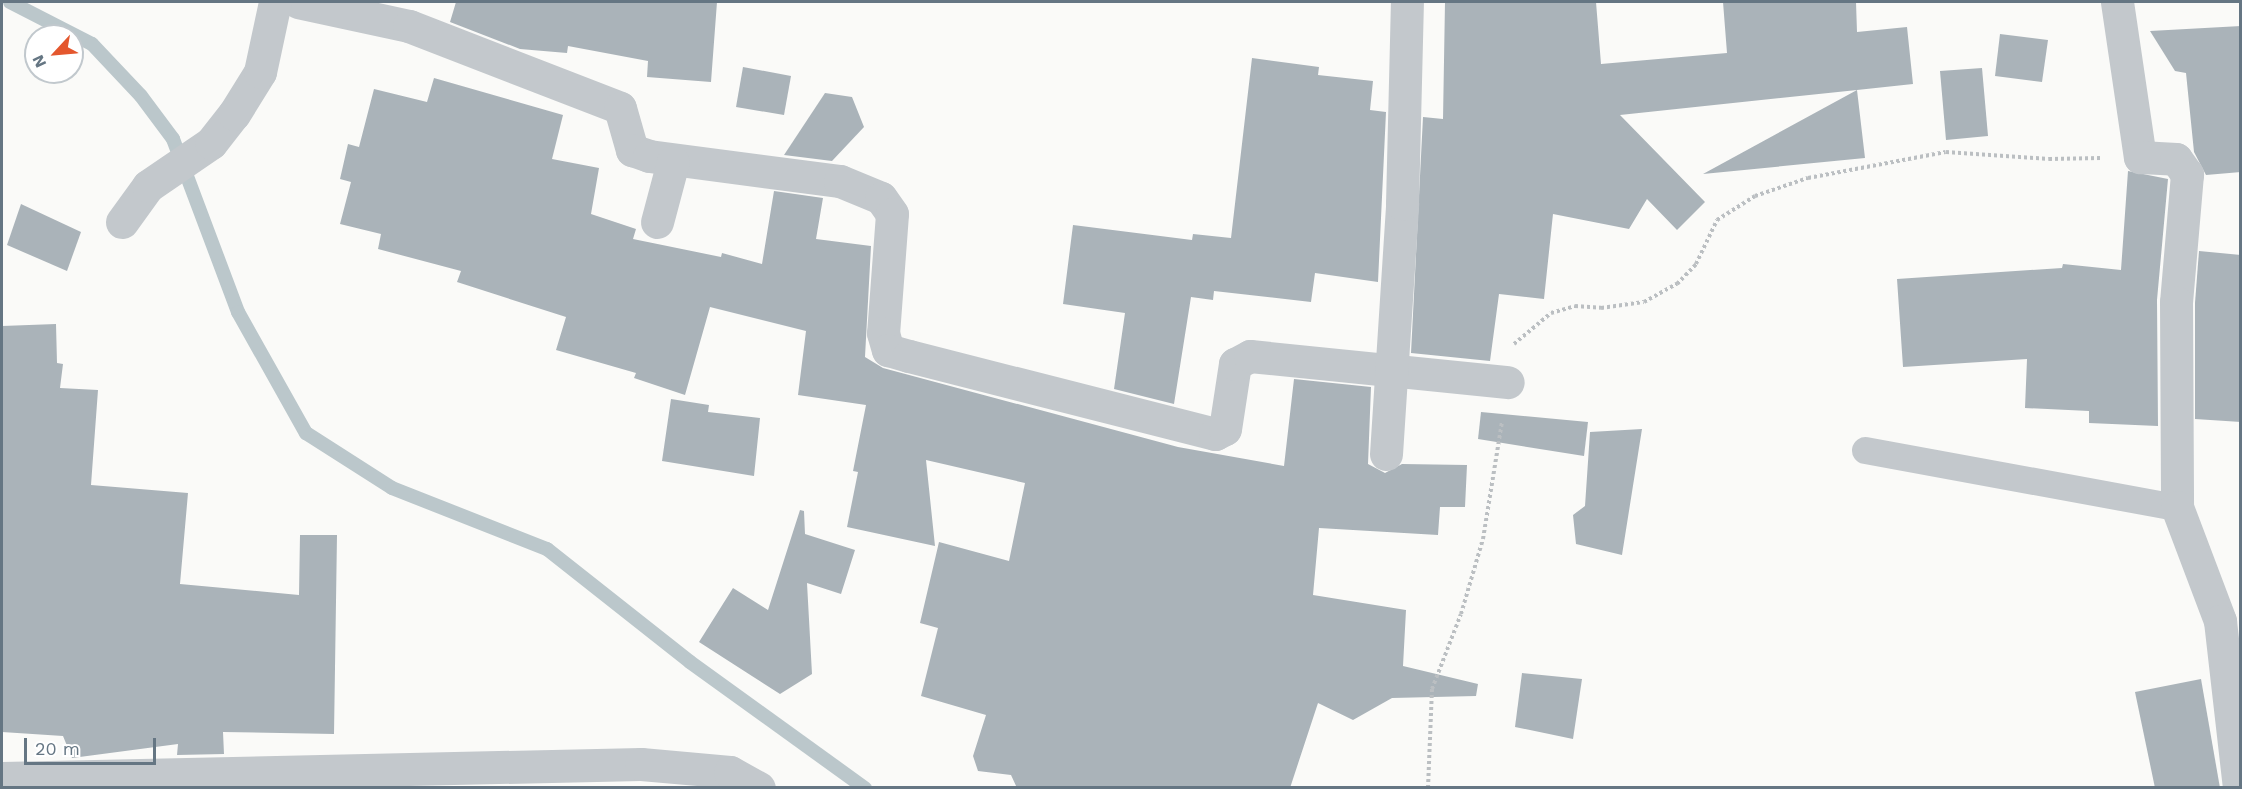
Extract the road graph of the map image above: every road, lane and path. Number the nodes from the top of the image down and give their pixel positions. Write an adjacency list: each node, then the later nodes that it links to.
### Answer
1 (275, 2): 8 (street)
2 (298, 2): 5 (street)
3 (1407, 2): 10 (street)
4 (2117, 2): 6 (street)
5 (410, 14): 7 (street)
6 (2140, 157): 11 (path); 14 (street)
7 (673, 162): 9 (street); 10 (street)
8 (122, 222)
9 (657, 222)
10 (1391, 372): 11 (street); 13 (street)
11 (1508, 382): 17 (path)
12 (1865, 450): 14 (lane)
13 (1386, 454)
14 (2177, 507): 18 (street)
15 (2, 778): 16 (street)
16 (759, 788)
17 (1428, 788)
18 (2239, 788)

